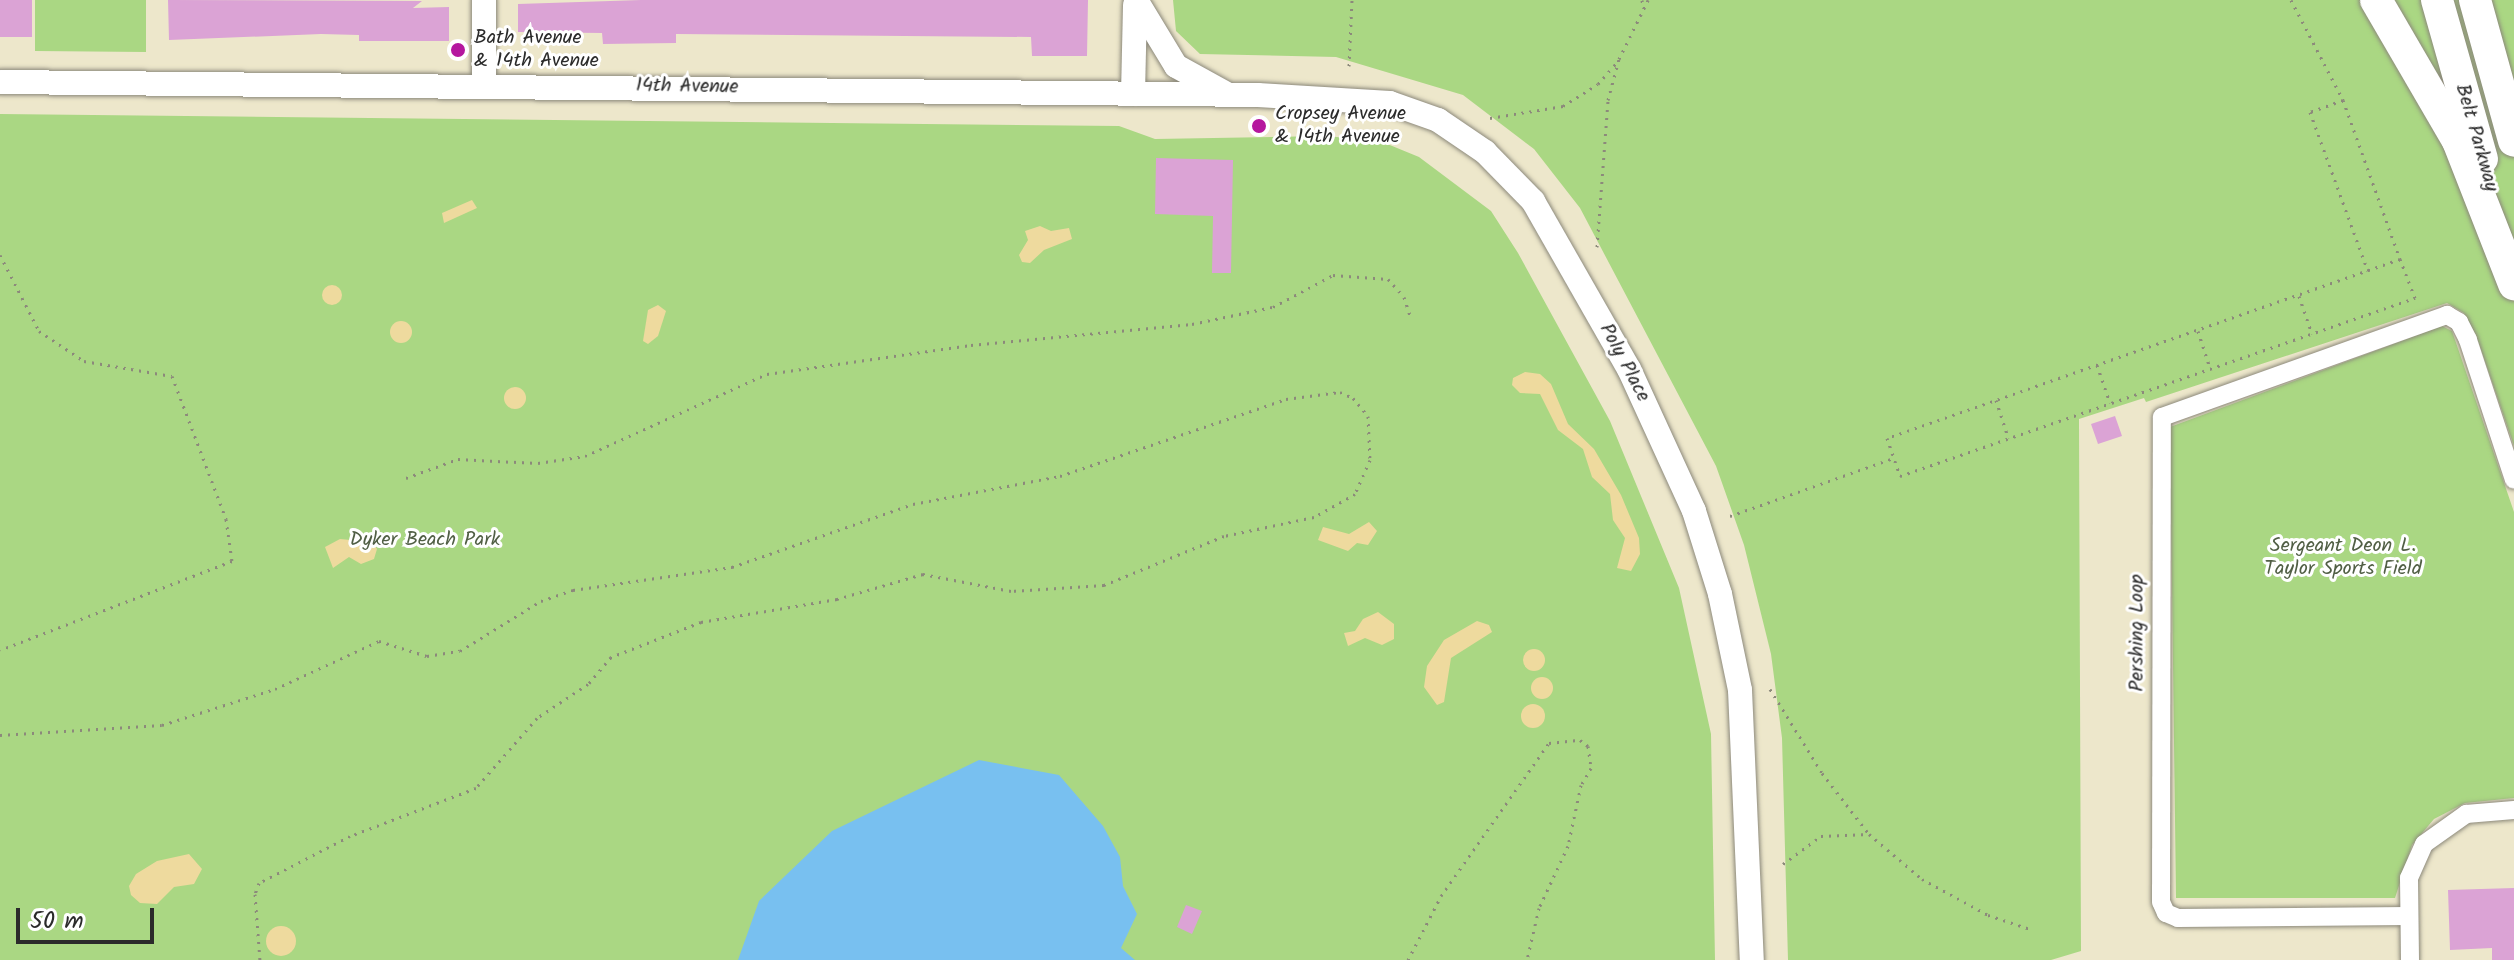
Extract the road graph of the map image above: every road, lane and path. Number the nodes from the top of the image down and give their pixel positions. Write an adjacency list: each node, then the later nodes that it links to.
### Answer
1 (484, 0): 14 (main road)
2 (1136, 0): 15 (main road); 16 (main road)
3 (1352, 0): 12 (path)
4 (1642, 0): 10 (path)
5 (1648, 0): 10 (path)
6 (2291, 0): 17 (path)
7 (2376, 0): 25 (highway)
8 (2437, 0): 24 (highway, Belt Parkway)
9 (2475, 0): 19 (highway, Belt Parkway)
10 (1643, 8): 11 (path)
11 (1619, 59): 18 (path); 20 (path)
12 (1349, 66)
13 (0, 82): 14 (main road, 14th Avenue)
14 (484, 85): 15 (main road, 14th Avenue)
15 (1133, 94): 16 (main road, Poly Place)
16 (1230, 96): 50 (main road, Poly Place)
17 (2343, 100): 22 (path); 23 (path)
18 (1490, 118)
19 (2514, 141)
20 (1597, 247)
21 (0, 255): 39 (path)
22 (2400, 259): 23 (path); 29 (path)
23 (2368, 271): 26 (path)
24 (2514, 275)
25 (2514, 284)
26 (2298, 295): 28 (path); 29 (path)
27 (1410, 315): 36 (path)
28 (2198, 330): 30 (path); 31 (path)
29 (2312, 334): 31 (path)
30 (2096, 365): 32 (path); 33 (path)
31 (2210, 369): 33 (path)
32 (1996, 400): 34 (path); 35 (path)
33 (2110, 403): 34 (path)
34 (2008, 438): 35 (path)
35 (1894, 458): 38 (path)
36 (406, 478)
37 (2514, 480): 45 (street, Pershing Loop)
38 (1730, 516)
39 (0, 650)
40 (1770, 689): 43 (path)
41 (0, 735): 47 (path)
42 (2514, 810): 45 (street)
43 (1869, 834): 44 (path); 46 (path)
44 (1783, 864)
45 (2409, 916): 51 (street)
46 (2030, 929)
47 (260, 960)
48 (1408, 960): 49 (path)
49 (1527, 960)
50 (1752, 960)
51 (2410, 960)

